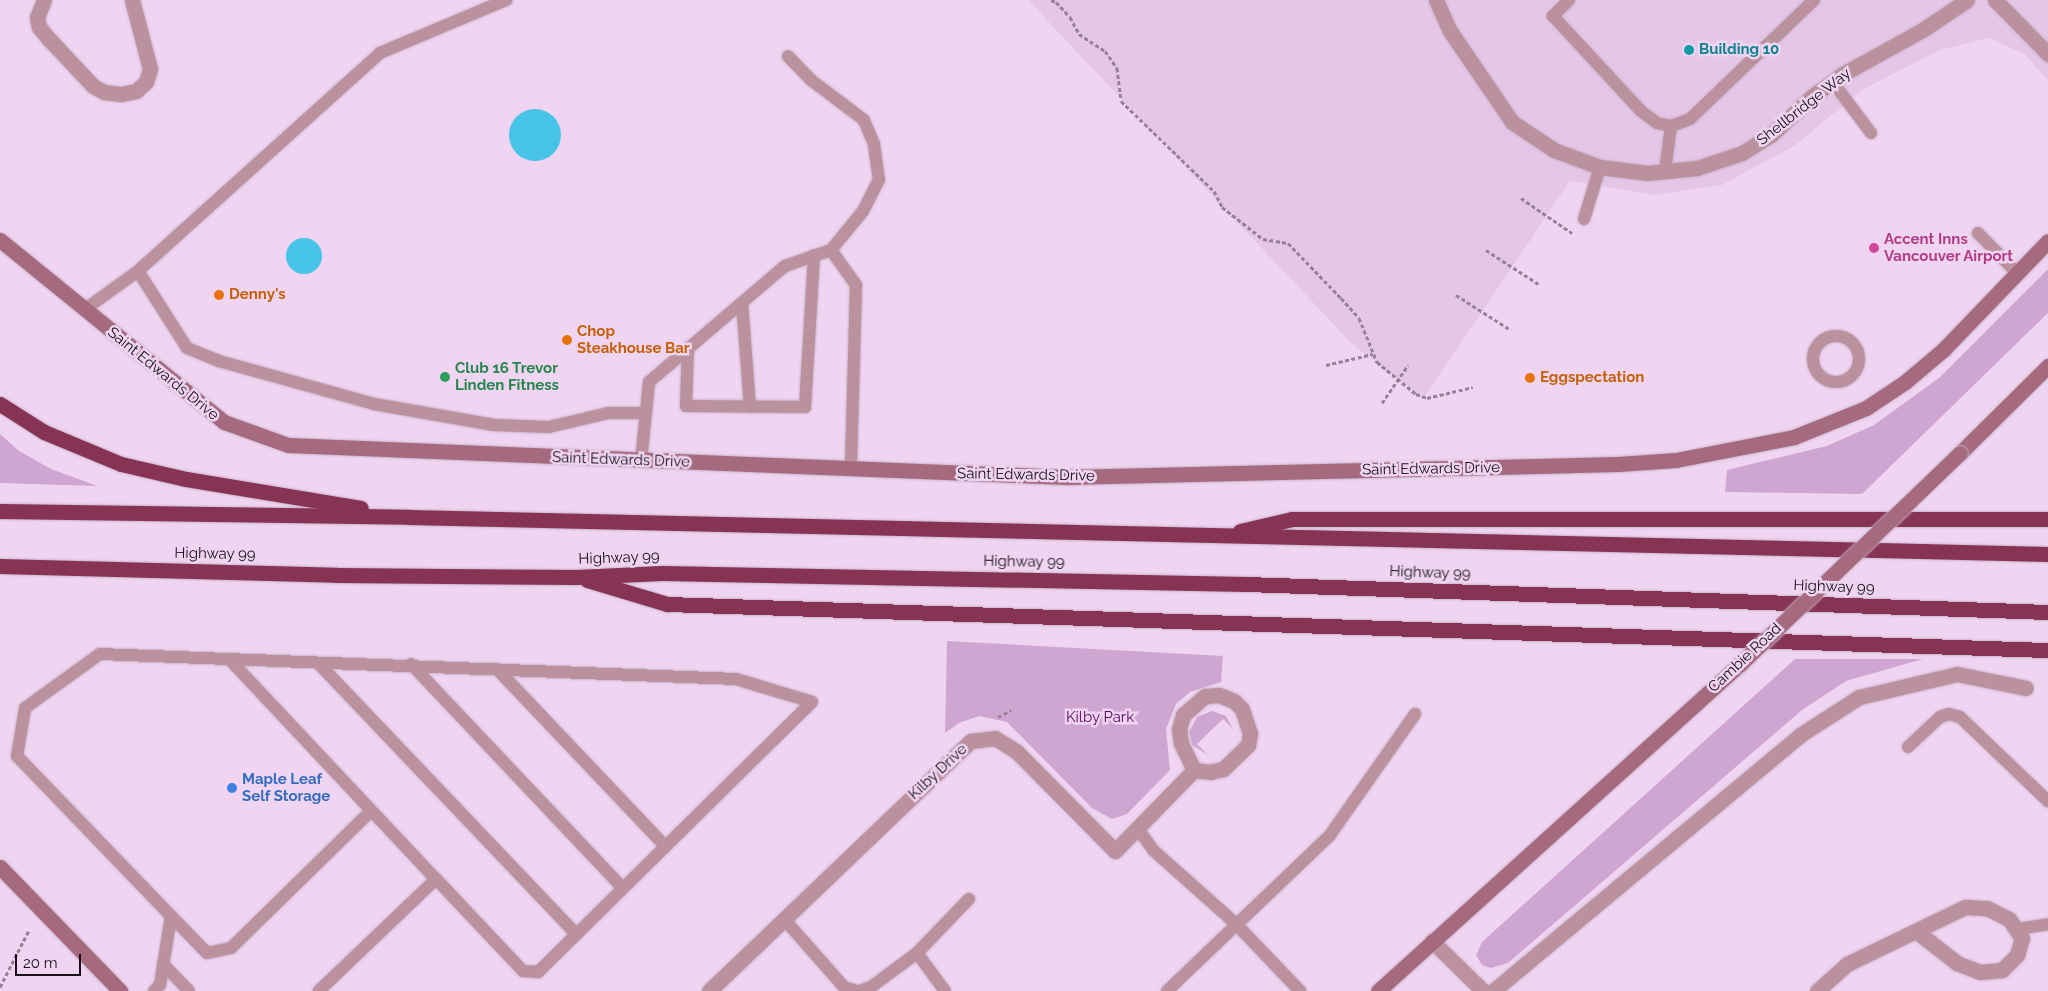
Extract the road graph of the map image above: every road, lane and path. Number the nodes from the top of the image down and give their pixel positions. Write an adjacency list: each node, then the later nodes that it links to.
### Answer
1 (44, 0): 2 (street)
2 (132, 0)
3 (506, 0): 26 (lane)
4 (1051, 0): 34 (path)
5 (1436, 0): 15 (street, Shellbridge Way)
6 (1569, 0): 13 (lane)
7 (1814, 0): 13 (lane)
8 (1967, 0): 12 (street, Shellbridge Way)
9 (1996, 0): 10 (street)
10 (2048, 54)
11 (788, 56): 23 (lane)
12 (1832, 81): 14 (lane); 16 (street, Shellbridge Way)
13 (1671, 126): 16 (lane)
14 (1871, 133)
15 (1600, 167): 16 (street, Shellbridge Way); 18 (lane)
16 (1665, 171)
17 (1521, 198): 20 (path)
18 (1584, 219)
19 (1978, 233): 27 (lane)
20 (1573, 234)
21 (0, 240): 31 (street, Saint Edwards Drive)
22 (2048, 241): 27 (street, Saint Edwards Drive)
23 (831, 250): 25 (lane); 45 (lane)
24 (1486, 250): 28 (path)
25 (814, 255): 30 (lane); 42 (lane)
26 (138, 272): 31 (lane); 43 (lane)
27 (2018, 274): 45 (street, Saint Edwards Drive)
28 (1540, 285)
29 (1456, 294): 32 (path)
30 (742, 302): 33 (lane); 42 (lane)
31 (84, 310): 44 (street, Saint Edwards Drive)
32 (1511, 330)
33 (688, 348): 42 (lane); 43 (lane)
34 (1373, 354): 35 (path); 38 (path)
35 (1326, 364)
36 (1408, 365): 38 (path)
37 (2048, 366): 81 (street, Cambie Road, bridge)
38 (1396, 378): 39 (path); 40 (path)
39 (1474, 387)
40 (1382, 403)
41 (0, 404): 47 (highway)
42 (750, 407)
43 (646, 413): 44 (lane)
44 (641, 461): 45 (street, Saint Edwards Drive)
45 (851, 469)
46 (0, 511): 47 (highway, Highway 99)
47 (409, 517): 49 (highway, Highway 99)
48 (2048, 519): 49 (highway)
49 (1217, 536): 50 (highway, Highway 99)
50 (2048, 554)
51 (0, 566): 52 (highway, Highway 99)
52 (576, 577): 53 (highway, Highway 99); 54 (highway)
53 (2048, 612)
54 (2048, 650)
55 (230, 660): 56 (lane); 66 (lane); 73 (lane)
56 (319, 664): 57 (lane); 80 (lane)
57 (411, 664): 58 (lane); 71 (lane)
58 (497, 669): 68 (lane); 68 (lane)
59 (2026, 688): 97 (street)
60 (1011, 710): 62 (path)
61 (1415, 714): 75 (lane)
62 (998, 717)
63 (1908, 747): 65 (lane)
64 (1194, 770): 64 (street); 67 (street, Kilby Drive)
65 (2048, 801)
66 (372, 811): 70 (lane); 73 (lane)
67 (1138, 829): 74 (street, Kilby Drive); 75 (lane)
68 (666, 846): 71 (lane)
69 (0, 866): 85 (street)
70 (436, 879): 80 (lane); 88 (lane)
71 (623, 888): 80 (lane)
72 (969, 899): 82 (lane)
73 (171, 916): 83 (lane)
74 (784, 919): 89 (street, Kilby Drive); 90 (lane)
75 (1236, 924): 93 (lane); 94 (lane)
76 (2048, 924): 77 (lane)
77 (2018, 929): 79 (street); 79 (street)
78 (29, 930): 84 (path)
79 (1916, 931): 98 (street)
80 (576, 934)
81 (1432, 941): 95 (street, Cambie Road); 96 (street)
82 (917, 954): 91 (lane); 92 (lane)
83 (163, 964): 86 (lane); 87 (lane)
84 (0, 987)
85 (120, 991)
86 (154, 991)
87 (189, 991)
88 (319, 991)
89 (709, 991)
90 (856, 991)
91 (860, 991)
92 (945, 991)
93 (1167, 991)
94 (1300, 991)
95 (1378, 991)
96 (1483, 991)
97 (1493, 991)
98 (1816, 991)

